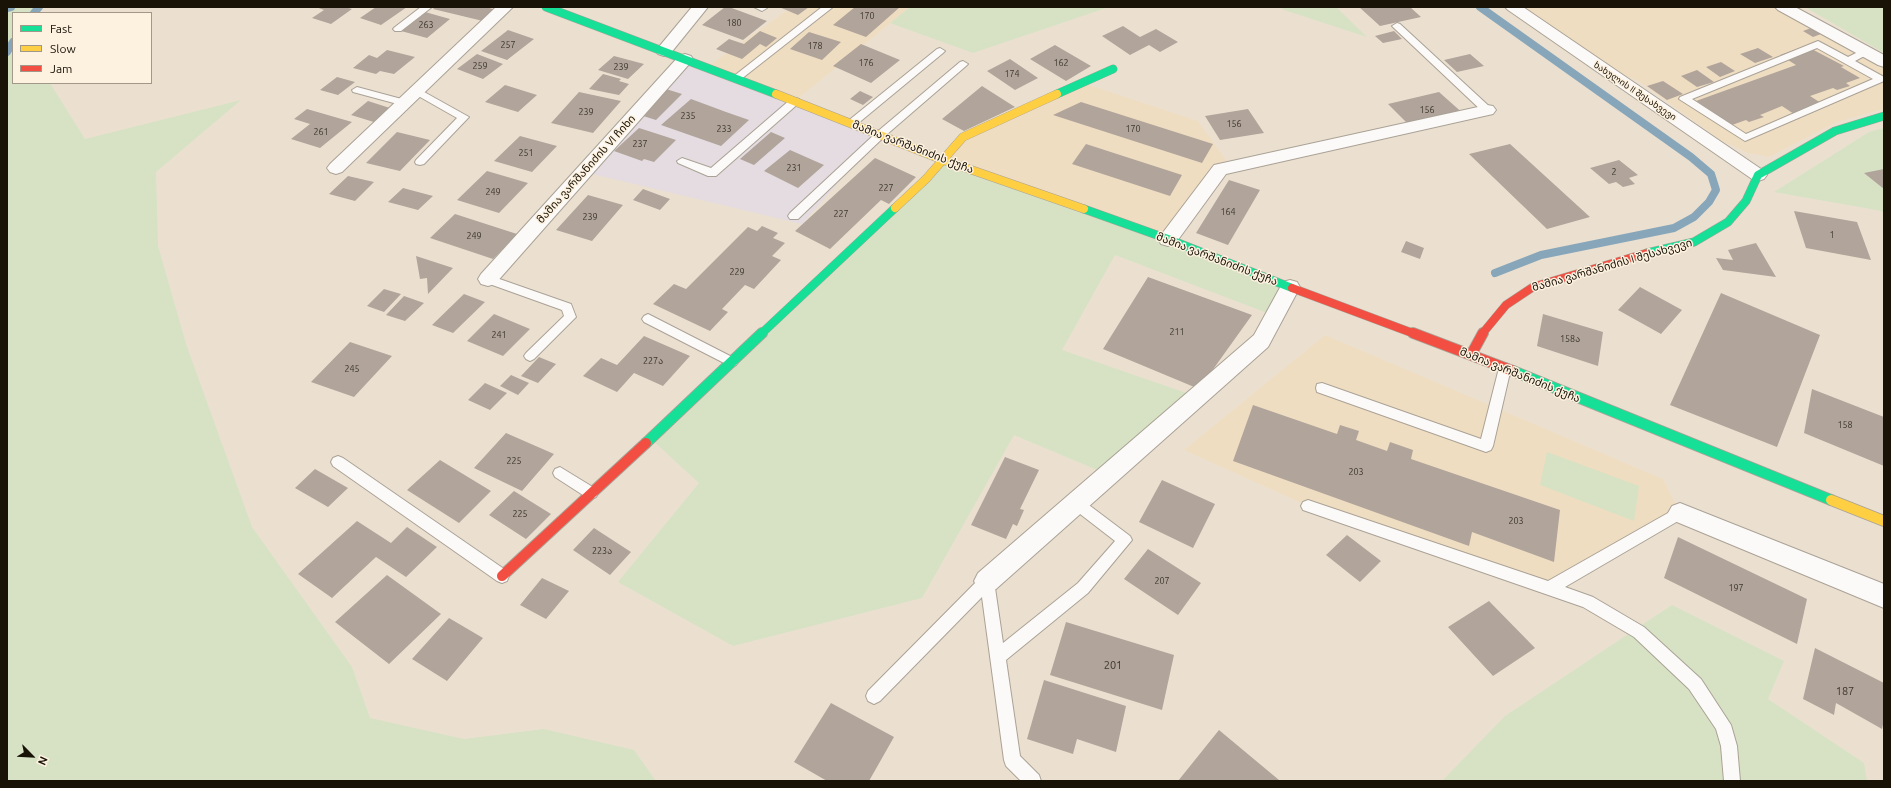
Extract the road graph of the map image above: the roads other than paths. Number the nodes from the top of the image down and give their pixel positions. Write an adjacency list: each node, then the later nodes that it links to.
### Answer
1 (427, 7): 9 (lane)
2 (505, 7): 20 (street)
3 (546, 7): 10 (street, მამია ვარშანიძის ქუჩა)
4 (700, 7): 10 (street)
5 (828, 7): 18 (lane)
6 (1512, 7): 31 (street, ხახულის II შესახვევი)
7 (1783, 7): 12 (street)
8 (1398, 26): 23 (lane)
9 (398, 29)
10 (664, 51): 13 (street, მამია ვარშანიძის ქუჩა)
11 (940, 51): 25 (lane)
12 (1865, 52): 14 (lane); 15 (street)
13 (685, 59): 18 (street, მამია ვარშანიძის ქუჩა); 34 (street, მამია ვარშანიძის VI ჩიხი)
14 (1848, 61): 14 (lane)
15 (1884, 62)
16 (963, 64): 26 (lane)
17 (1113, 69): 27 (street)
18 (737, 78): 21 (street, მამია ვარშანიძის ქუჩა)
19 (357, 90): 22 (lane)
20 (417, 91): 22 (street); 29 (lane)
21 (795, 100): 25 (street, მამია ვარშანიძის ქუჩა); 28 (lane)
22 (405, 103): 30 (street)
23 (1487, 110): 33 (street)
24 (1884, 116): 31 (street)
25 (852, 123): 26 (street, მამია ვარშანიძის ქუჩა)
26 (881, 134): 27 (street, მამია ვარშანიძის ქუჩა); 32 (lane)
27 (943, 160): 33 (street, მამია ვარშანიძის ქუჩა); 39 (street)
28 (682, 161)
29 (420, 162)
30 (336, 168)
31 (1758, 175): 37 (street, მამია ვარშანიძის I შესახვევი)
32 (794, 216)
33 (1168, 239): 35 (street, მამია ვარშანიძის ქუჩა)
34 (488, 279): 38 (lane)
35 (1290, 287): 37 (street, მამია ვარშანიძის ქუჩა); 45 (street)
36 (648, 319): 39 (lane)
37 (1471, 355): 40 (street, მამია ვარშანიძის ქუჩა)
38 (530, 356)
39 (732, 362): 44 (street)
40 (1505, 368): 41 (lane); 48 (street, მამია ვარშანიძის ქუჩა)
41 (1322, 388)
42 (338, 462): 49 (lane)
43 (560, 472): 44 (lane)
44 (592, 493): 49 (street)
45 (1076, 503): 50 (street); 53 (lane)
46 (1308, 506): 51 (lane)
47 (1680, 513): 51 (lane); 52 (street)
48 (1884, 521)
49 (502, 576)
50 (987, 581): 53 (lane); 54 (lane)
51 (1549, 588): 56 (lane)
52 (1884, 596)
53 (998, 657): 55 (lane)
54 (874, 696)
55 (1034, 781)
56 (1732, 781)

